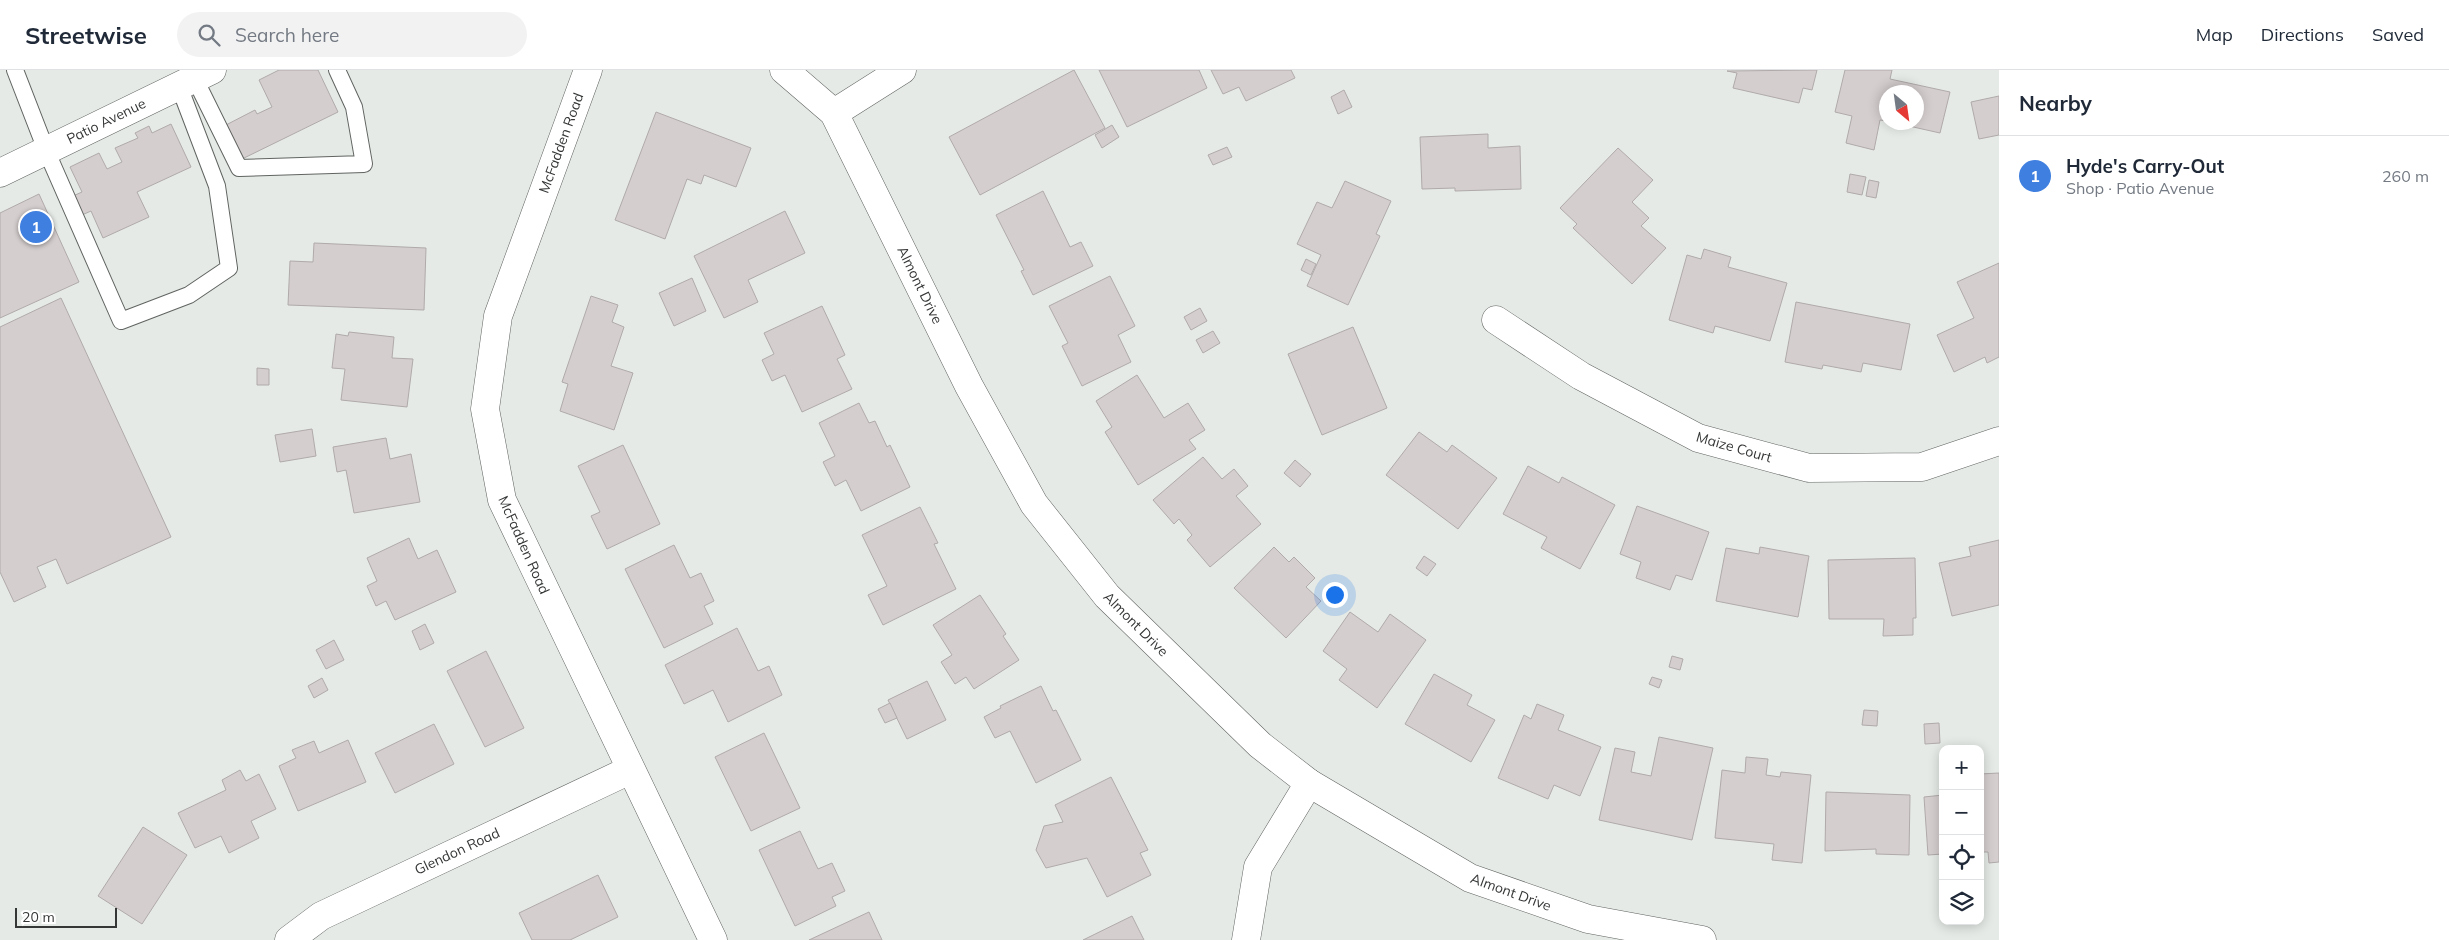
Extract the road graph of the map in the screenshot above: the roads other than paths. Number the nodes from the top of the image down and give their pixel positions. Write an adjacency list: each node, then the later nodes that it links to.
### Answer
1 (15, 70): 8 (lane)
2 (337, 70): 6 (lane)
3 (588, 70): 12 (street, McFadden Road)
4 (784, 70): 7 (street, Almont Drive)
5 (902, 70): 7 (street)
6 (195, 78): 8 (street, Patio Avenue); 8 (lane)
7 (834, 113): 13 (street, Almont Drive)
8 (46, 150): 9 (street, Patio Avenue)
9 (0, 173)
10 (1496, 320): 11 (street, Maize Court)
11 (1999, 441)
12 (630, 770): 14 (street, Glendon Road); 15 (street, McFadden Road)
13 (1309, 782): 16 (street); 17 (street, Almont Drive)
14 (290, 940)
15 (712, 940)
16 (1246, 940)
17 (1702, 940)

